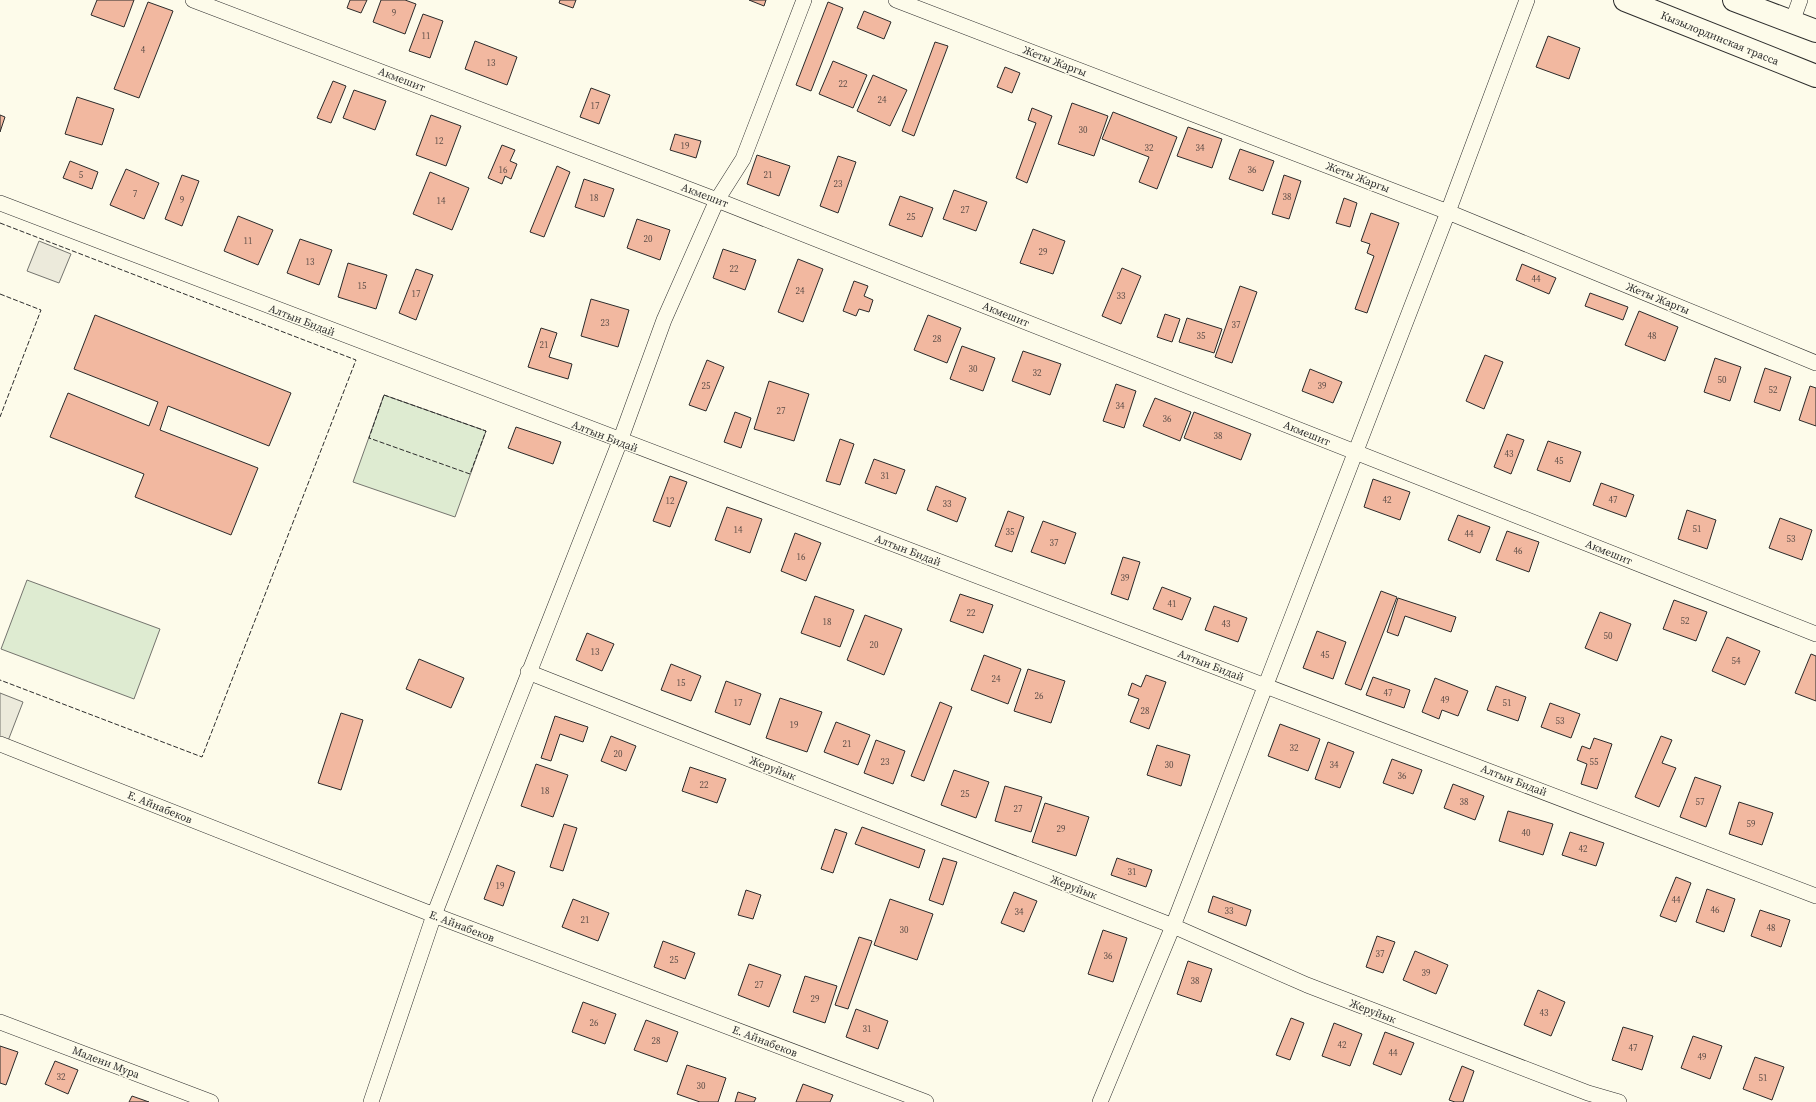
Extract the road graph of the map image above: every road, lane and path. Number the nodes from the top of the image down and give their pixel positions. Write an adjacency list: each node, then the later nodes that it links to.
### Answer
1 (194, 0): 11 (street, Акмешит)
2 (804, 0): 11 (street)
3 (896, 0): 13 (street, Жеты Жаргы)
4 (1527, 0): 13 (street)
5 (1624, 0): 10 (highway, Кызылординская трасса)
6 (1734, 0): 8 (highway)
7 (1800, 0): 8 (street)
8 (1792, 22): 9 (highway)
9 (1816, 31)
10 (1816, 76)
11 (718, 200): 15 (street); 16 (street, Акмешит)
12 (0, 204): 15 (street, Алтын Бидай)
13 (1448, 212): 14 (street, Жеты Жаргы); 16 (street)
14 (1816, 364)
15 (620, 441): 18 (street); 19 (street, Алтын Бидай)
16 (1356, 452): 17 (street, Акмешит); 19 (street)
17 (1816, 634)
18 (528, 672): 22 (street); 23 (street, Жеруйык)
19 (1266, 685): 21 (street, Алтын Бидай); 23 (street)
20 (0, 744): 22 (street, Е. Айнабеков)
21 (1816, 896)
22 (434, 915): 26 (street); 27 (street, Е. Айнабеков)
23 (1173, 926): 28 (street); 29 (street, Жеруйык)
24 (0, 1022): 25 (street, Мадени Мура)
25 (211, 1102)
26 (371, 1102)
27 (926, 1102)
28 (1100, 1102)
29 (1619, 1102)

